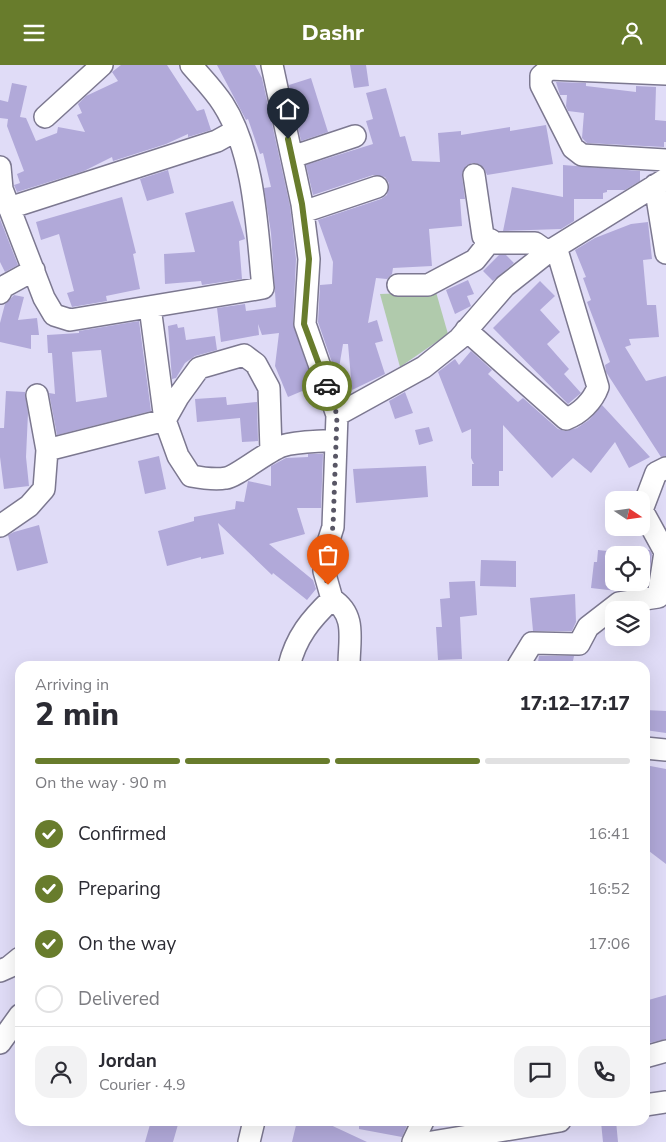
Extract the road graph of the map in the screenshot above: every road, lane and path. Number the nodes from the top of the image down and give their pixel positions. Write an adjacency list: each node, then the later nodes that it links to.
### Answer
1 (102, 65): 5 (street)
2 (191, 65): 6 (street)
3 (272, 65): 8 (street)
4 (666, 74): 9 (street)
5 (46, 117)
6 (235, 131): 14 (street); 22 (street)
7 (356, 136): 8 (street)
8 (292, 157): 15 (street)
9 (666, 160)
10 (0, 167): 14 (street)
11 (474, 175): 16 (street)
12 (661, 182): 17 (street); 18 (street)
13 (377, 187): 15 (street)
14 (9, 207): 19 (street)
15 (303, 211): 25 (street)
16 (491, 240): 17 (street); 20 (street)
17 (552, 250): 23 (street); 23 (street)
18 (666, 253)
19 (34, 270): 21 (street); 22 (street)
20 (398, 285)
21 (0, 293)
22 (150, 307): 26 (street)
23 (466, 330): 25 (street)
24 (37, 395): 28 (street)
25 (337, 415): 27 (street)
26 (165, 420): 28 (street); 29 (street); 29 (street)
27 (336, 440): 29 (street); 32 (street)
28 (47, 450): 31 (street)
29 (271, 451)
30 (666, 468): 35 (street)
31 (0, 526)
32 (332, 599): 33 (street); 34 (street)
33 (291, 661)
34 (349, 661)
35 (521, 661)
36 (650, 748): 37 (street)
37 (666, 750)
38 (15, 961): 39 (street)
39 (0, 971)
40 (15, 1022): 41 (street)
41 (0, 1043)
42 (666, 1051): 43 (street)
43 (650, 1056)
44 (666, 1102): 45 (street)
45 (650, 1104)
46 (253, 1126): 49 (street)
47 (421, 1126): 50 (street)
48 (530, 1126): 51 (street)
49 (248, 1142)
50 (413, 1142)
51 (432, 1142)

